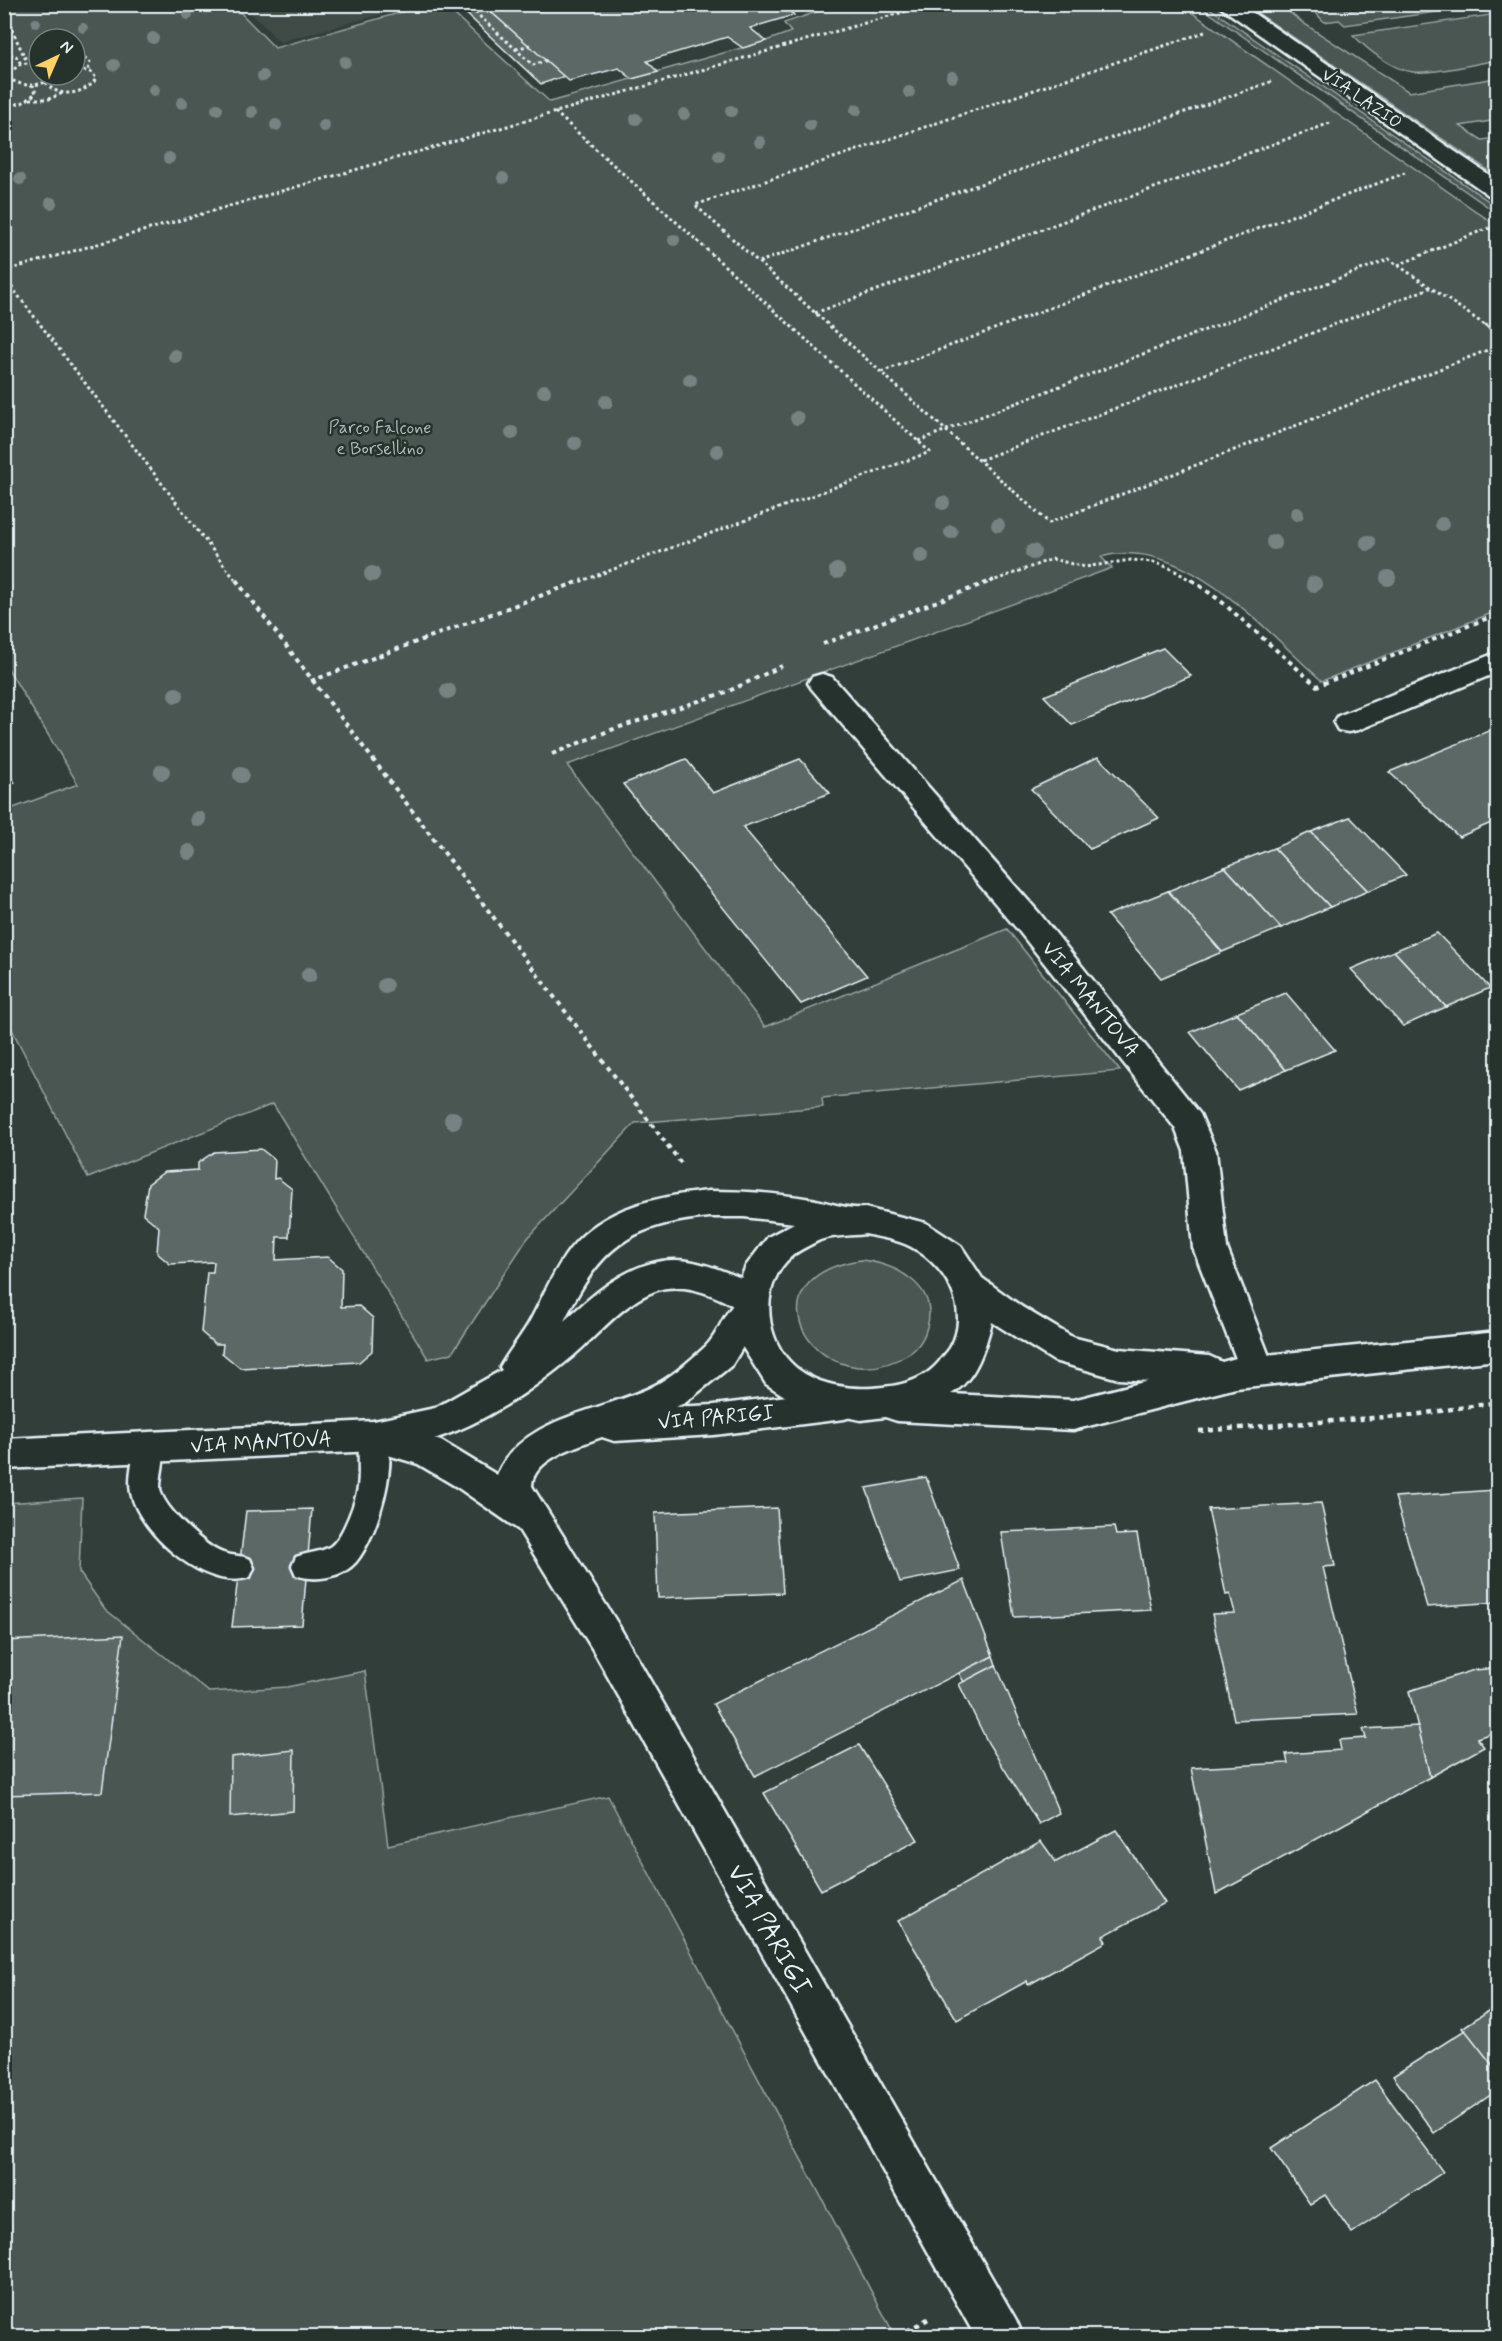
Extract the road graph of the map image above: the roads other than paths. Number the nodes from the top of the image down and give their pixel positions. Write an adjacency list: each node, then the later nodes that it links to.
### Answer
1 (1226, 4): 2 (street, VIA LAZIO)
2 (1497, 191)
3 (1497, 661): 5 (street)
4 (822, 683): 10 (street, VIA MANTOVA)
5 (1348, 723)
6 (857, 1221): 7 (street, VIA MANTOVA); 8 (street, VIA MANTOVA); 11 (street, VIA MANTOVA)
7 (971, 1288): 10 (street, VIA MANTOVA); 12 (street, VIA MANTOVA)
8 (750, 1305): 11 (street, VIA MANTOVA); 12 (street, VIA MANTOVA); 13 (street, VIA PARIGI)
9 (1497, 1346): 10 (street, VIA MANTOVA)
10 (1246, 1371): 12 (street, VIA MANTOVA)
11 (506, 1383): 14 (street, VIA MANTOVA)
12 (860, 1404): 13 (street, VIA PARIGI)
13 (589, 1428): 17 (street, VIA PARIGI)
14 (374, 1436): 15 (street, VIA MANTOVA); 17 (street, VIA PARIGI); 18 (lane)
15 (150, 1447): 16 (street, VIA MANTOVA); 19 (lane)
16 (4, 1454)
17 (537, 1524): 20 (street, VIA PARIGI)
18 (307, 1566)
19 (239, 1568)
20 (1000, 2337)

